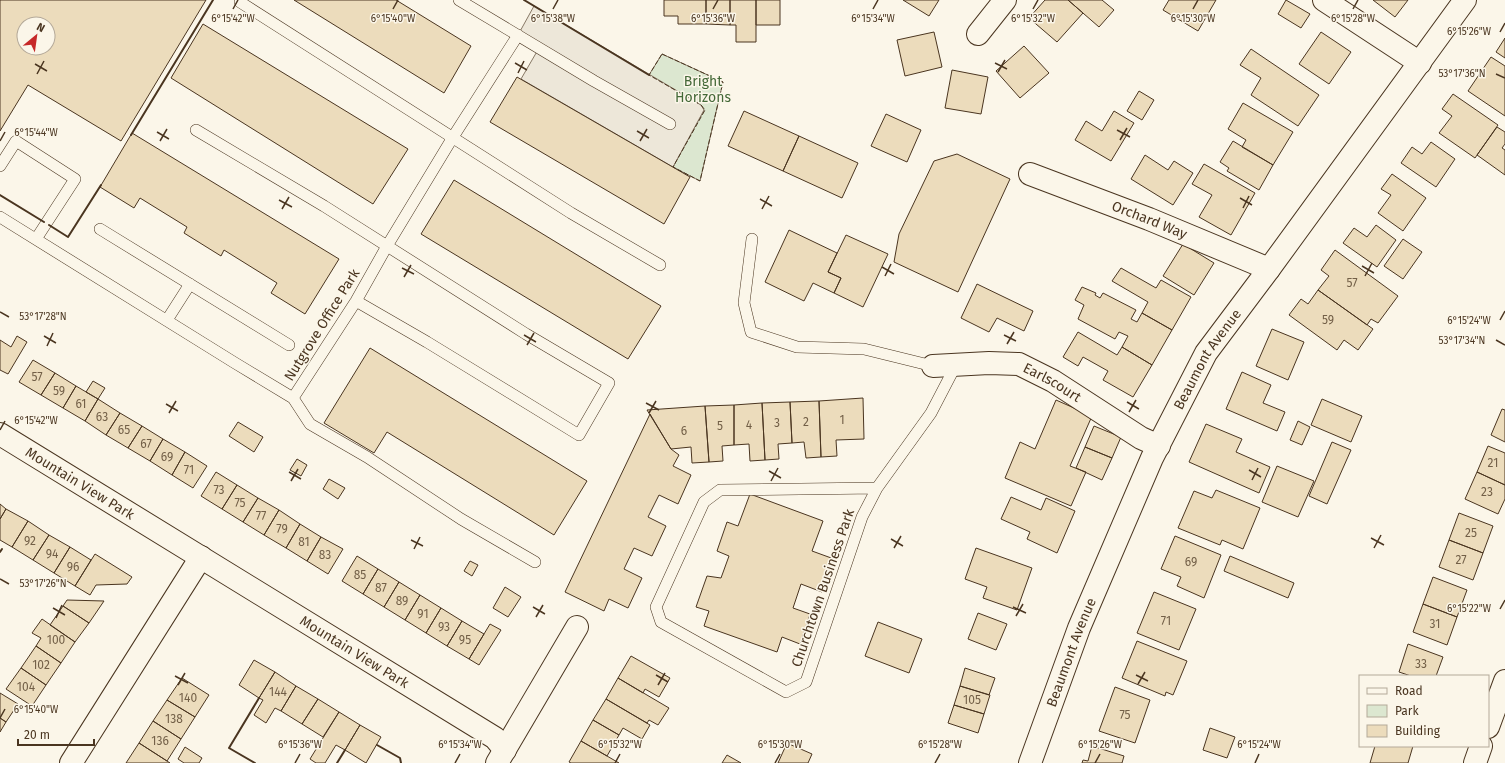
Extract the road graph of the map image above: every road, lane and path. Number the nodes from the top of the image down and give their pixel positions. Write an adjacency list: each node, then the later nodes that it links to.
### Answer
1 (459, 0): 7 (lane)
2 (1005, 0): 6 (street)
3 (1324, 0): 8 (street)
4 (1465, 0): 8 (street, Beaumont Avenue)
5 (240, 2): 11 (lane)
6 (978, 34)
7 (518, 35): 9 (lane); 11 (lane, Nutgrove Office Park)
8 (1420, 62): 20 (street, Beaumont Avenue)
9 (670, 124)
10 (196, 130): 18 (lane)
11 (453, 137): 18 (lane, Nutgrove Office Park); 19 (lane)
12 (0, 166): 16 (lane)
13 (1030, 174): 20 (street, Orchard Way)
14 (0, 217): 16 (lane, Nutgrove Office Park)
15 (100, 229): 21 (lane)
16 (36, 239): 23 (lane, Nutgrove Office Park)
17 (752, 239): 26 (lane)
18 (387, 246): 22 (lane, Nutgrove Office Park); 22 (lane)
19 (660, 265)
20 (1269, 269): 29 (street, Beaumont Avenue)
21 (190, 284): 23 (lane); 24 (lane)
22 (356, 301): 27 (lane, Nutgrove Office Park)
23 (166, 320): 27 (lane, Nutgrove Office Park)
24 (289, 345)
25 (956, 365): 26 (street, Earlscourt); 29 (street, Earlscourt); 30 (lane, Churchtown Business Park)
26 (933, 366)
27 (293, 398): 32 (lane)
28 (0, 434): 31 (street, Mountain View Park)
29 (1159, 446): 39 (street, Beaumont Avenue)
30 (877, 488): 30 (lane, Churchtown Business Park)
31 (201, 557): 37 (street, Mountain View Park); 38 (street)
32 (535, 562)
33 (577, 627): 37 (street)
34 (1505, 682): 35 (street)
35 (1489, 724)
36 (1481, 747): 40 (street)
37 (501, 756)
38 (71, 763)
39 (1030, 763)
40 (1475, 763)

